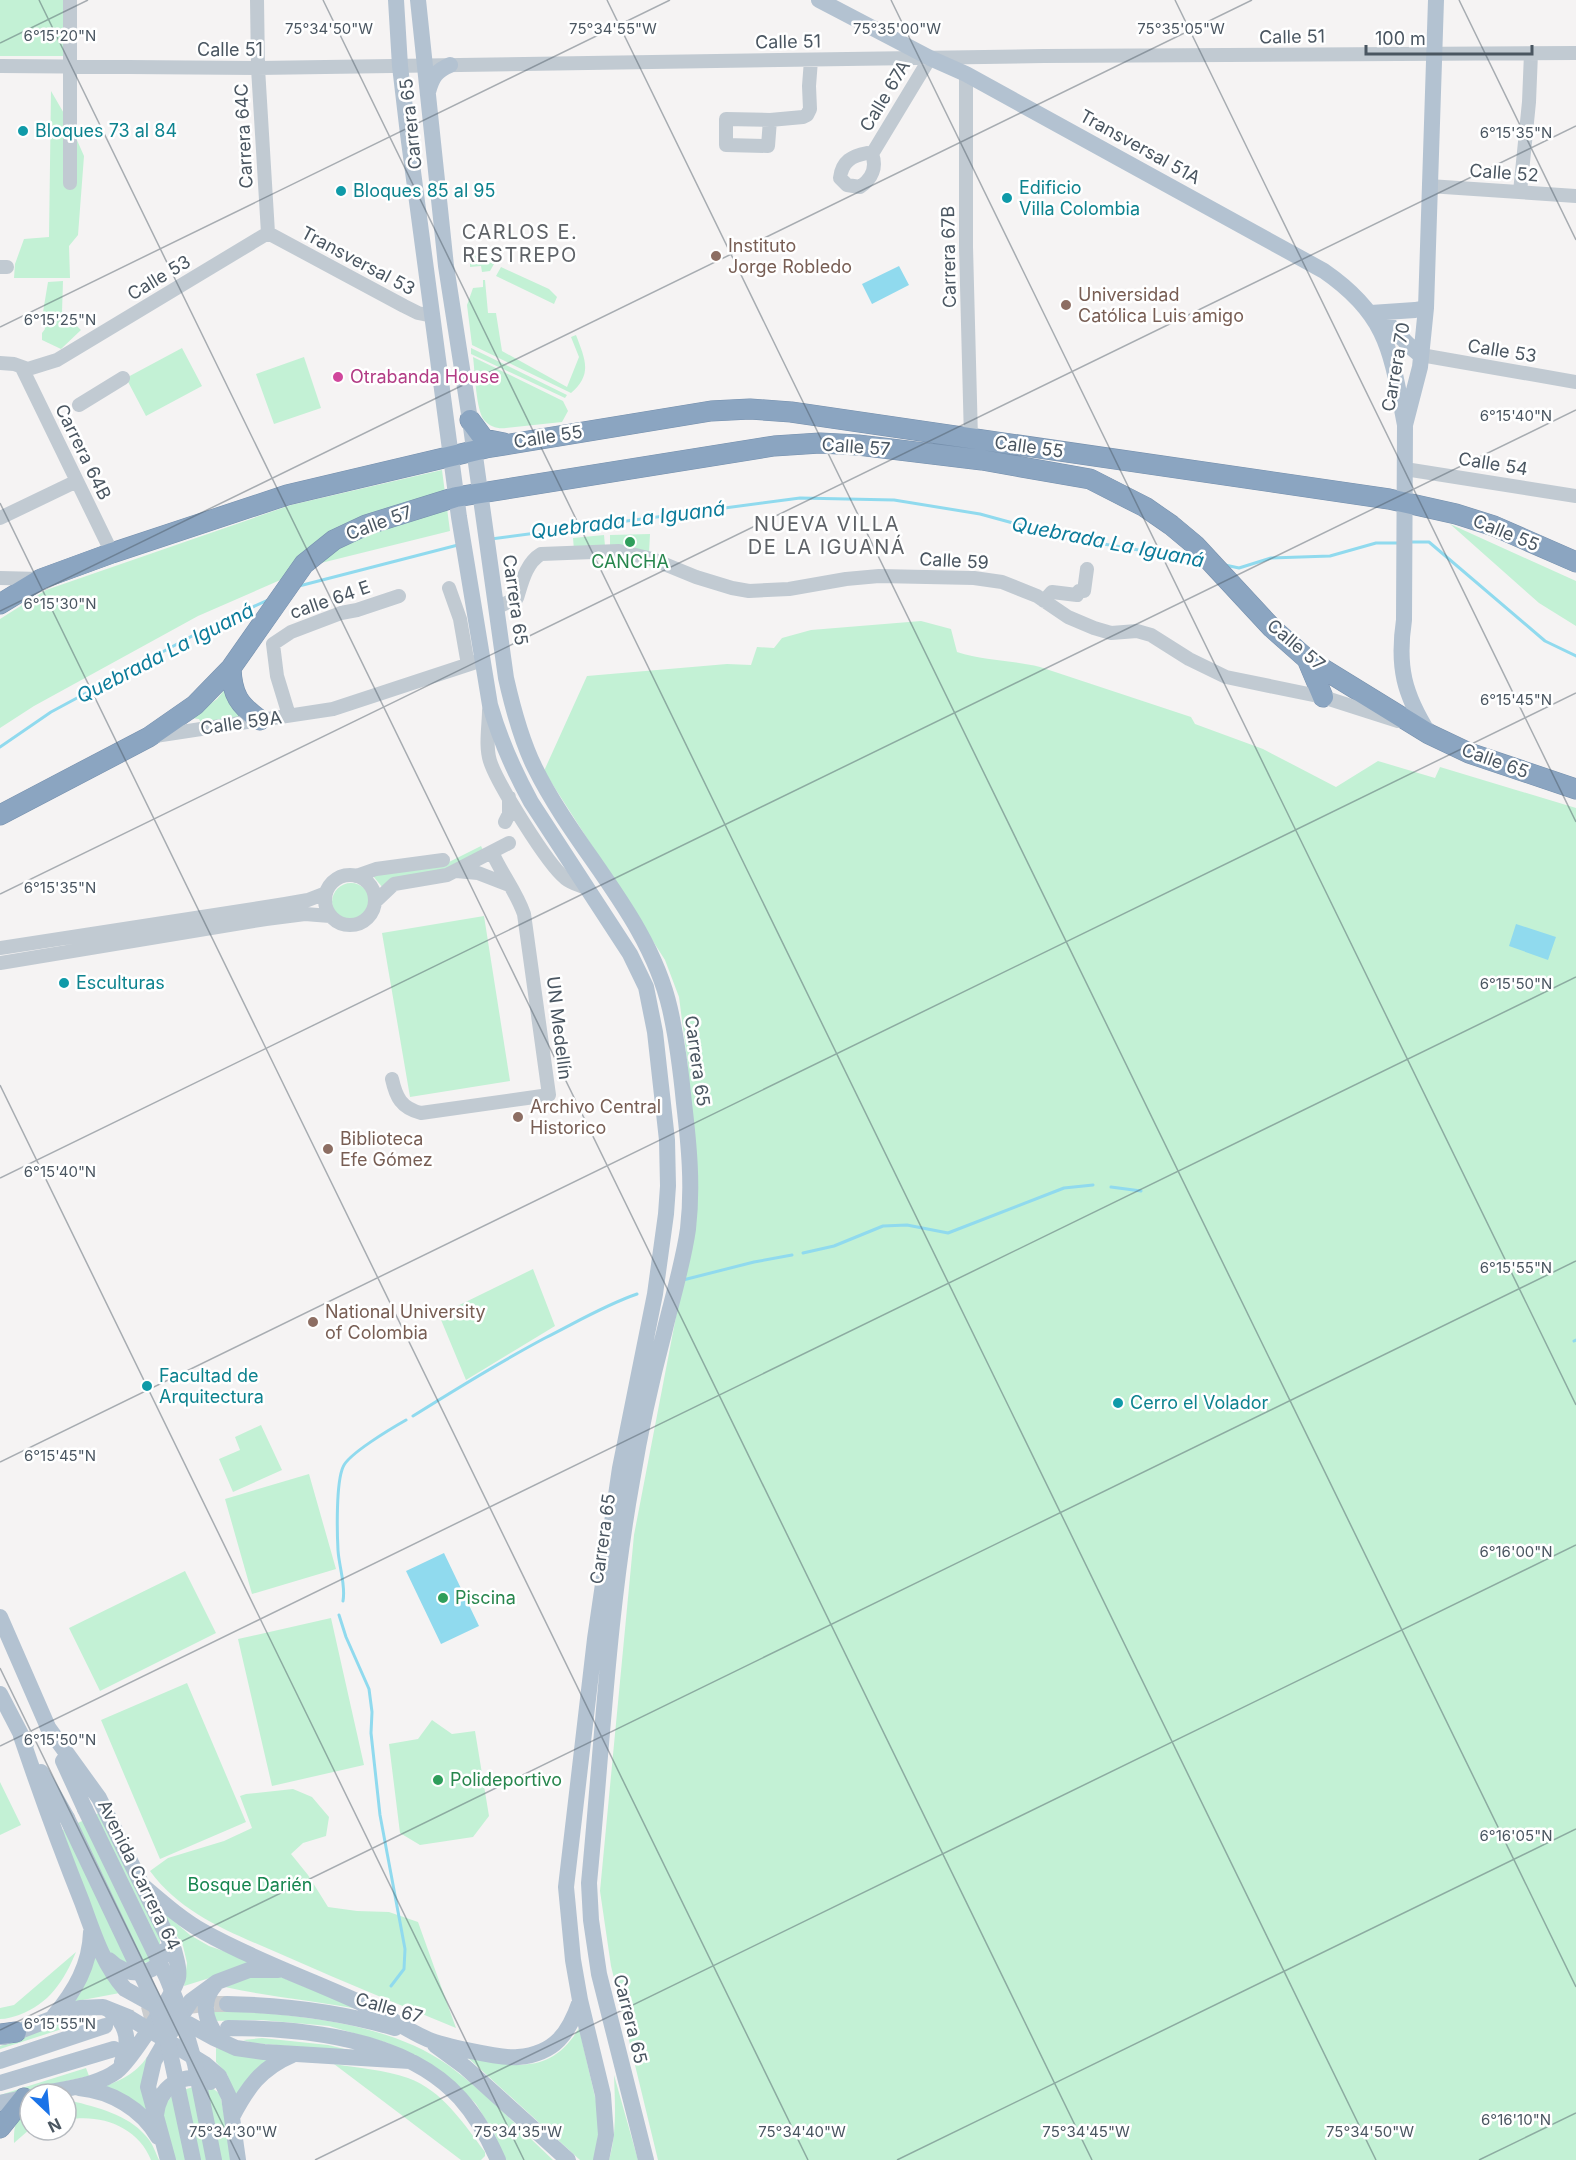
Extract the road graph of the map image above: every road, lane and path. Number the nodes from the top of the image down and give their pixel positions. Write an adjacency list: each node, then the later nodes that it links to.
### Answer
1 (70, 0): 16 (street)
2 (257, 0): 17 (street, Carrera 64C)
3 (396, 0): 15 (main road, Carrera 65)
4 (418, 0): 12 (main road, Carrera 65)
5 (819, 0): 10 (main road, Transversal 51A)
6 (1436, 0): 9 (main road, Carrera 70)
7 (1531, 53): 8 (street, Calle 51); 9 (street, Calle 51); 24 (street)
8 (1576, 53)
9 (1425, 54): 10 (street, Calle 51); 23 (main road, Carrera 70)
10 (930, 58): 11 (street, Calle 51); 18 (main road, Transversal 51A); 21 (street, Calle 67A)
11 (811, 60): 13 (street, Calle 51); 20 (street)
12 (424, 65): 13 (street, Calle 51); 15 (street, Calle 51); 19 (main road, Carrera 65)
13 (450, 65): 19 (main road)
14 (0, 66): 16 (street, Calle 51)
15 (400, 66): 17 (street, Calle 51); 29 (main road, Carrera 65)
16 (70, 67): 17 (street, Calle 51); 22 (street)
17 (258, 68): 26 (street, Carrera 64C)
18 (966, 74): 28 (main road, Transversal 51A); 38 (street, Carrera 67B)
19 (427, 93): 36 (main road, Carrera 65)
20 (770, 120)
21 (872, 154)
22 (70, 183)
23 (1429, 186): 24 (street, Calle 52); 27 (main road, Carrera 70)
24 (1520, 192): 25 (street, Calle 52)
25 (1576, 196)
26 (268, 233): 29 (street, Transversal 53); 32 (street, Calle 53)
27 (1426, 308): 28 (main road); 30 (main road, Carrera 70)
28 (1370, 313): 30 (main road, Transversal 51A); 37 (main road)
29 (433, 316): 41 (main road, Carrera 65)
30 (1421, 355): 34 (street, Calle 53); 37 (main road, Carrera 70)
31 (0, 363): 32 (street, Calle 53)
32 (22, 368): 45 (street, Carrera 64B)
33 (123, 378): 35 (street)
34 (1576, 382)
35 (79, 405)
36 (470, 420): 39 (highway); 40 (main road, Carrera 65)
37 (1406, 425): 43 (main road, Carrera 70)
38 (971, 439): 39 (highway, Calle 55); 42 (highway, Calle 55)
39 (510, 443): 40 (highway, Calle 55)
40 (474, 450): 41 (highway); 46 (main road, Carrera 65)
41 (451, 455): 48 (main road, Carrera 65); 51 (highway)
42 (1096, 457): 44 (highway); 49 (highway, Calle 55)
43 (1405, 469): 47 (street, Calle 54); 49 (main road, Carrera 70)
44 (1090, 479): 46 (highway, Calle 57); 64 (highway, Calle 57)
45 (77, 481): 50 (street); 51 (street, Carrera 64B)
46 (479, 493): 48 (highway, Calle 57); 60 (main road, Carrera 65)
47 (1576, 496)
48 (456, 497): 61 (main road, Carrera 65); 62 (highway, Calle 57)
49 (1406, 511): 52 (highway, Calle 55); 71 (main road, Carrera 70)
50 (0, 518)
51 (112, 553): 55 (highway)
52 (1576, 562)
53 (1087, 569): 58 (street)
54 (0, 578): 55 (street)
55 (41, 579): 59 (highway)
56 (449, 588): 65 (street)
57 (399, 596): 69 (street, calle 64 E)
58 (1044, 601): 60 (street, Calle 59); 67 (street, Calle 59)
59 (0, 604)
60 (496, 605): 63 (main road, Carrera 65)
61 (474, 617): 63 (main road); 65 (main road, Carrera 65)
62 (259, 628): 66 (highway, Calle 59A)
63 (503, 657): 136 (main road, Carrera 65)
64 (1307, 658): 67 (highway); 71 (highway, Calle 57)
65 (474, 660): 68 (main road, Carrera 65); 70 (street, Calle 59A)
66 (231, 668): 70 (highway); 72 (highway, Calle 59A)
67 (1323, 698): 71 (street, Calle 59)
68 (489, 705): 74 (street); 83 (main road, Carrera 65)
69 (288, 712)
70 (260, 720): 72 (street, Calle 59A)
71 (1423, 731): 73 (highway, Calle 65)
72 (149, 737): 75 (highway)
73 (1576, 789)
74 (509, 797): 76 (street); 77 (street)
75 (0, 814)
76 (505, 822)
77 (540, 846): 78 (street); 83 (street)
78 (492, 852): 80 (street); 82 (street)
79 (443, 860): 81 (street)
80 (455, 872): 82 (street); 85 (street)
81 (356, 876): 84 (street); 85 (street)
82 (509, 885): 89 (street, UN Medellín)
83 (586, 888): 102 (main road, Carrera 65)
84 (326, 893): 86 (street); 87 (street)
85 (375, 902): 86 (street)
86 (330, 916): 88 (street)
87 (0, 948)
88 (0, 963)
89 (392, 1079)
90 (0, 1617): 92 (main road, Avenida Carrera 64)
91 (0, 1627): 92 (main road)
92 (16, 1657): 94 (main road, Avenida Carrera 64)
93 (0, 1694): 95 (main road)
94 (47, 1726): 96 (main road); 131 (main road, Avenida Carrera 64, bridge)
95 (21, 1736): 98 (main road); 130 (main road, bridge)
96 (142, 1885): 97 (main road); 100 (main road)
97 (163, 1925): 99 (main road); 105 (main road)
98 (92, 1927): 99 (main road); 106 (main road)
99 (100, 1950): 105 (main road)
100 (288, 1971): 101 (main road); 112 (main road)
101 (218, 1983): 107 (main road); 111 (main road)
102 (580, 2000): 112 (main road); 135 (main road, Carrera 65)
103 (227, 2004): 112 (main road, Calle 67)
104 (103, 2007): 106 (main road); 109 (main road); 118 (main road)
105 (160, 2010): 107 (main road); 109 (main road)
106 (51, 2019): 110 (main road)
107 (178, 2019): 111 (main road); 113 (main road)
108 (105, 2026): 116 (main road)
109 (148, 2029): 113 (main road); 118 (main road)
110 (5, 2035)
111 (226, 2036): 115 (main road); 117 (main road)
112 (426, 2039): 134 (main road, Calle 67)
113 (166, 2040): 122 (main road); 126 (main road)
114 (114, 2049): 119 (main road)
115 (296, 2054): 117 (main road); 127 (main road)
116 (0, 2061)
117 (410, 2061): 133 (main road)
118 (117, 2071): 120 (main road)
119 (0, 2083)
120 (78, 2085)
121 (78, 2088): 129 (main road)
122 (229, 2097): 126 (main road); 127 (main road)
123 (18, 2099): 124 (main road)
124 (0, 2103)
125 (18, 2110): 128 (highway)
126 (156, 2117): 129 (main road)
127 (232, 2117): 132 (main road)
128 (0, 2128)
129 (167, 2155)
130 (194, 2160)
131 (214, 2160)
132 (238, 2160)
133 (498, 2160)
134 (568, 2160)
135 (601, 2160)
136 (646, 2160)

